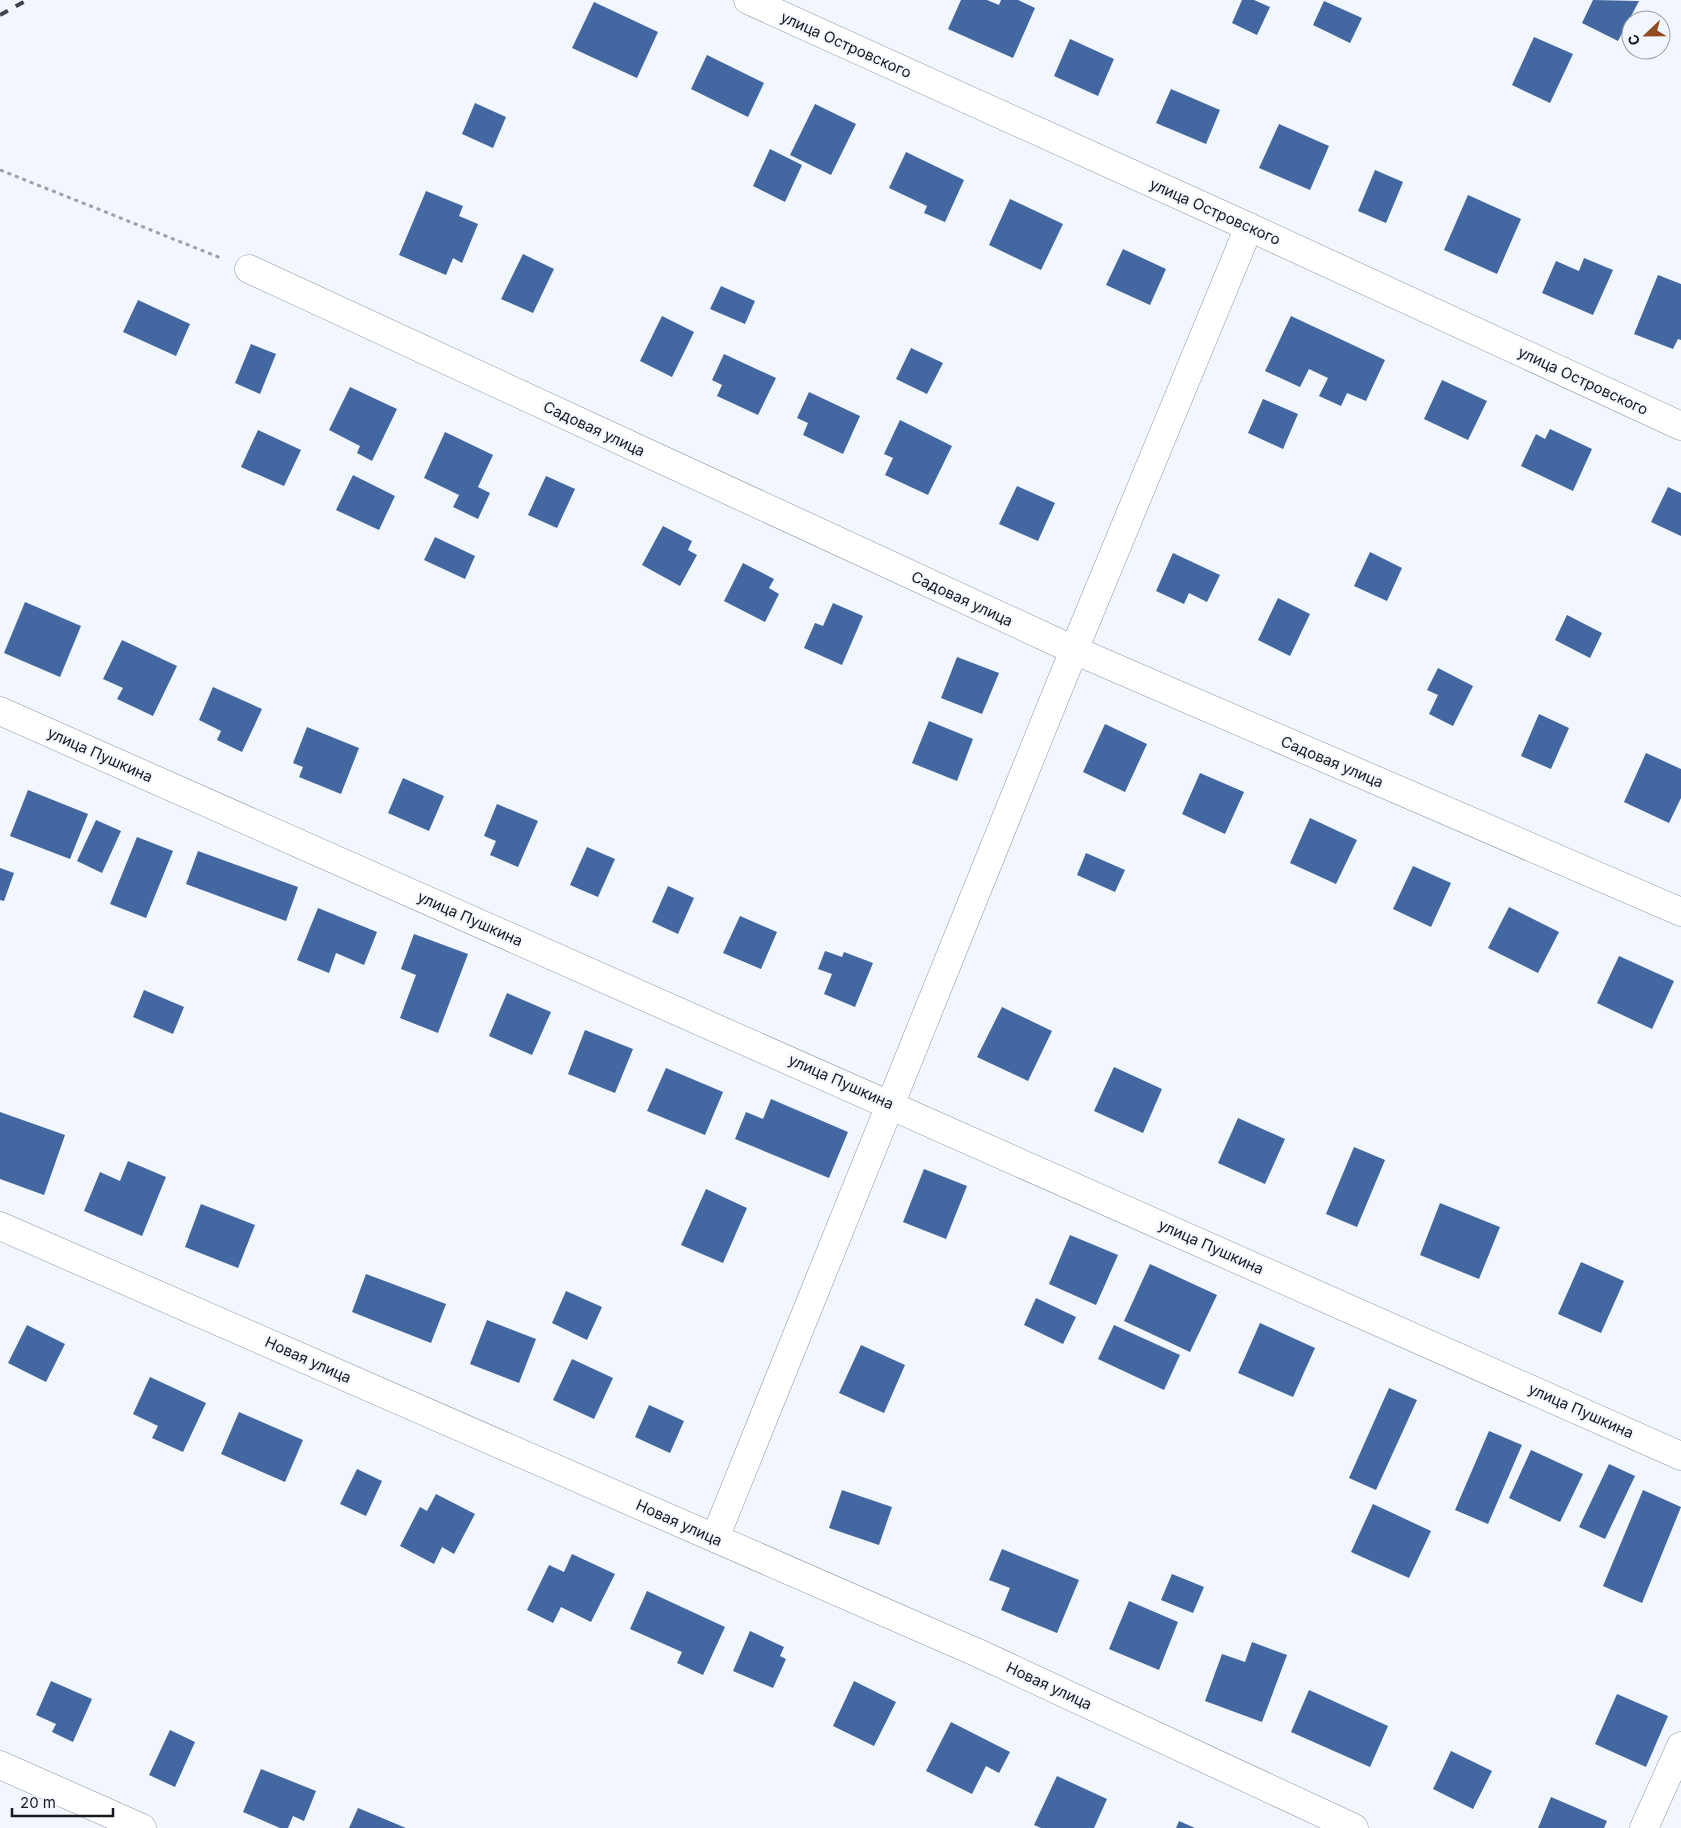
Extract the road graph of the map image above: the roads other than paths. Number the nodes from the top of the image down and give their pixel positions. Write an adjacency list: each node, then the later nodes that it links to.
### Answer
1 (748, 0): 2 (street, улица Островского)
2 (1249, 227): 4 (street, улица Островского); 5 (street)
3 (250, 269): 5 (street, Садовая улица)
4 (1681, 426)
5 (1074, 650): 7 (street, Садовая улица); 8 (street)
6 (0, 711): 8 (street, улица Пушкина)
7 (1681, 912)
8 (890, 1104): 10 (street, улица Пушкина); 11 (street)
9 (0, 1226): 11 (street, Новая улица)
10 (1681, 1456)
11 (715, 1538): 15 (street, Новая улица)
12 (1681, 1746): 16 (street)
13 (0, 1765): 14 (street)
14 (142, 1828)
15 (1354, 1828)
16 (1644, 1828)

